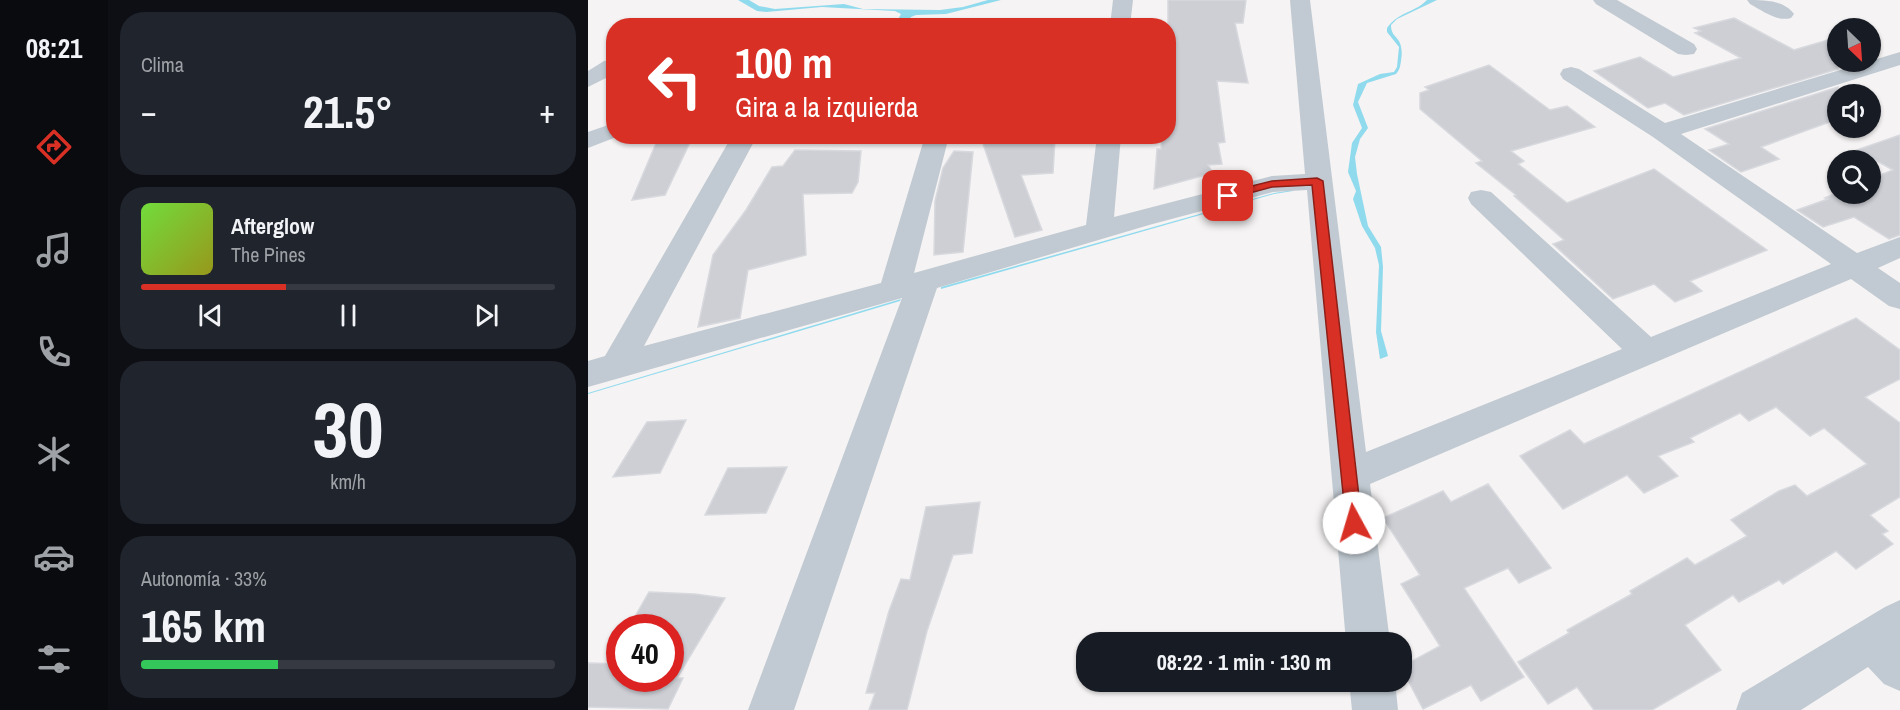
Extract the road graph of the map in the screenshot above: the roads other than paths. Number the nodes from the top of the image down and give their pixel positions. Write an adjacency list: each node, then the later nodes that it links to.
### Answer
1 (1123, 0): 6 (street)
2 (1300, 0): 18 (street)
3 (1602, 0): 7 (street)
4 (1757, 0): 5 (street)
5 (1784, 14)
6 (1121, 18)
7 (1686, 49)
8 (1900, 58): 12 (street)
9 (606, 70): 11 (street)
10 (1571, 74): 12 (street)
11 (588, 80)
12 (1662, 132): 22 (street)
13 (606, 133): 14 (street)
14 (588, 141)
15 (741, 144): 26 (street)
16 (936, 144): 23 (street)
17 (1108, 144): 20 (street)
18 (1317, 181): 20 (street); 28 (street)
19 (1481, 198): 25 (street)
20 (1099, 230): 23 (street)
21 (1900, 247): 22 (street)
22 (1854, 266): 24 (street); 25 (street)
23 (909, 286): 26 (street); 32 (street)
24 (1900, 298)
25 (1646, 352): 28 (street)
26 (617, 365): 27 (street)
27 (588, 374)
28 (1349, 476): 29 (street)
29 (1367, 632)
30 (1891, 643): 34 (street)
31 (1373, 692): 33 (street)
32 (771, 710)
33 (1375, 710)
34 (1759, 710)

